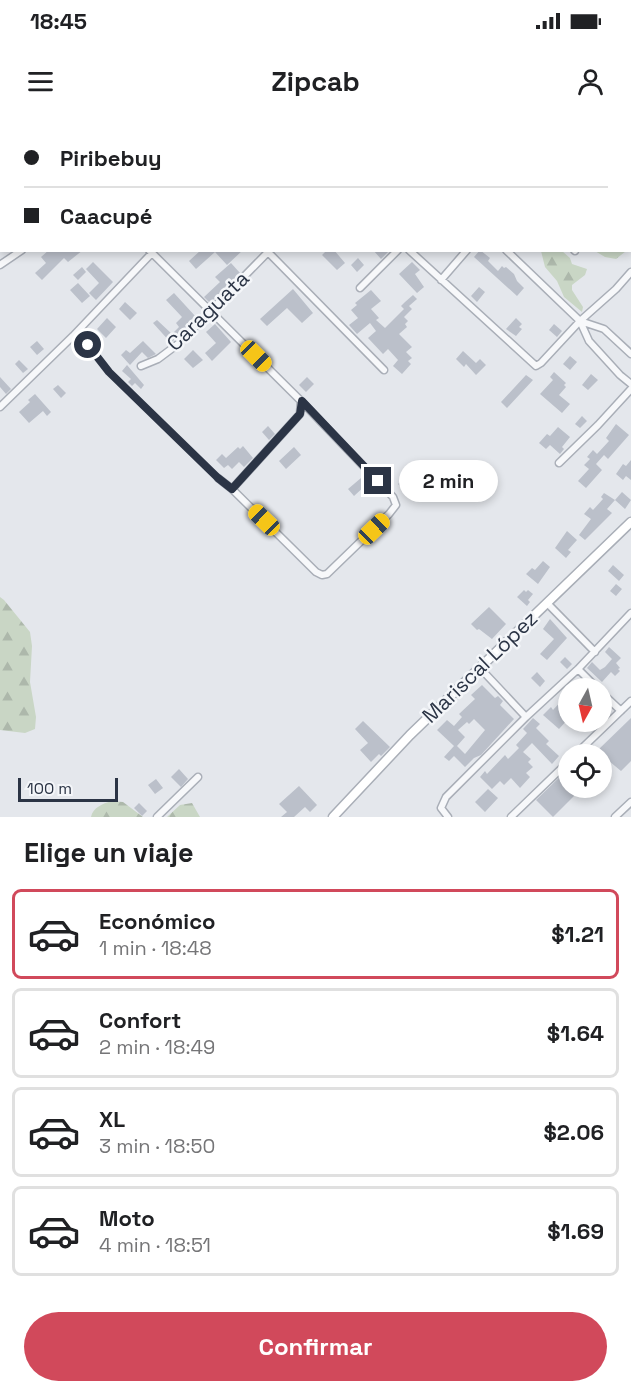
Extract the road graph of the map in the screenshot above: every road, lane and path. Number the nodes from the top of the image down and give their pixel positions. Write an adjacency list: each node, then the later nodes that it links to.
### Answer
1 (19, 252): 9 (street)
2 (150, 252): 13 (street); 15 (street)
3 (268, 252): 13 (street, Caraguata)
4 (270, 252): 18 (street)
5 (396, 252): 12 (street)
6 (411, 252): 11 (street)
7 (466, 252): 11 (street)
8 (508, 252): 14 (street)
9 (1, 263)
10 (631, 272): 14 (street)
11 (441, 280): 14 (street)
12 (360, 288)
13 (211, 310): 17 (street, Caraguata); 21 (street)
14 (580, 321): 16 (street); 19 (street)
15 (73, 336): 22 (street); 24 (lane)
16 (631, 354)
17 (141, 366)
18 (384, 370)
19 (631, 384)
20 (631, 389): 23 (street)
21 (302, 401): 25 (street); 25 (street)
22 (0, 406)
23 (559, 463)
24 (218, 478): 25 (street)
25 (232, 489)
26 (631, 522): 27 (street, Mariscal López)
27 (547, 603): 29 (street); 30 (street, Mariscal López)
28 (631, 613): 29 (street)
29 (595, 652): 31 (street)
30 (480, 668): 36 (street); 41 (street, Mariscal López)
31 (578, 669): 32 (street); 36 (street)
32 (587, 678)
33 (631, 701): 35 (street)
34 (612, 702): 35 (street)
35 (621, 711): 37 (street)
36 (526, 717): 43 (street)
37 (586, 744)
38 (558, 772): 44 (street)
39 (198, 777): 42 (street)
40 (631, 802): 45 (street)
41 (335, 816)
42 (157, 817)
43 (447, 817)
44 (511, 817)
45 (615, 817)

